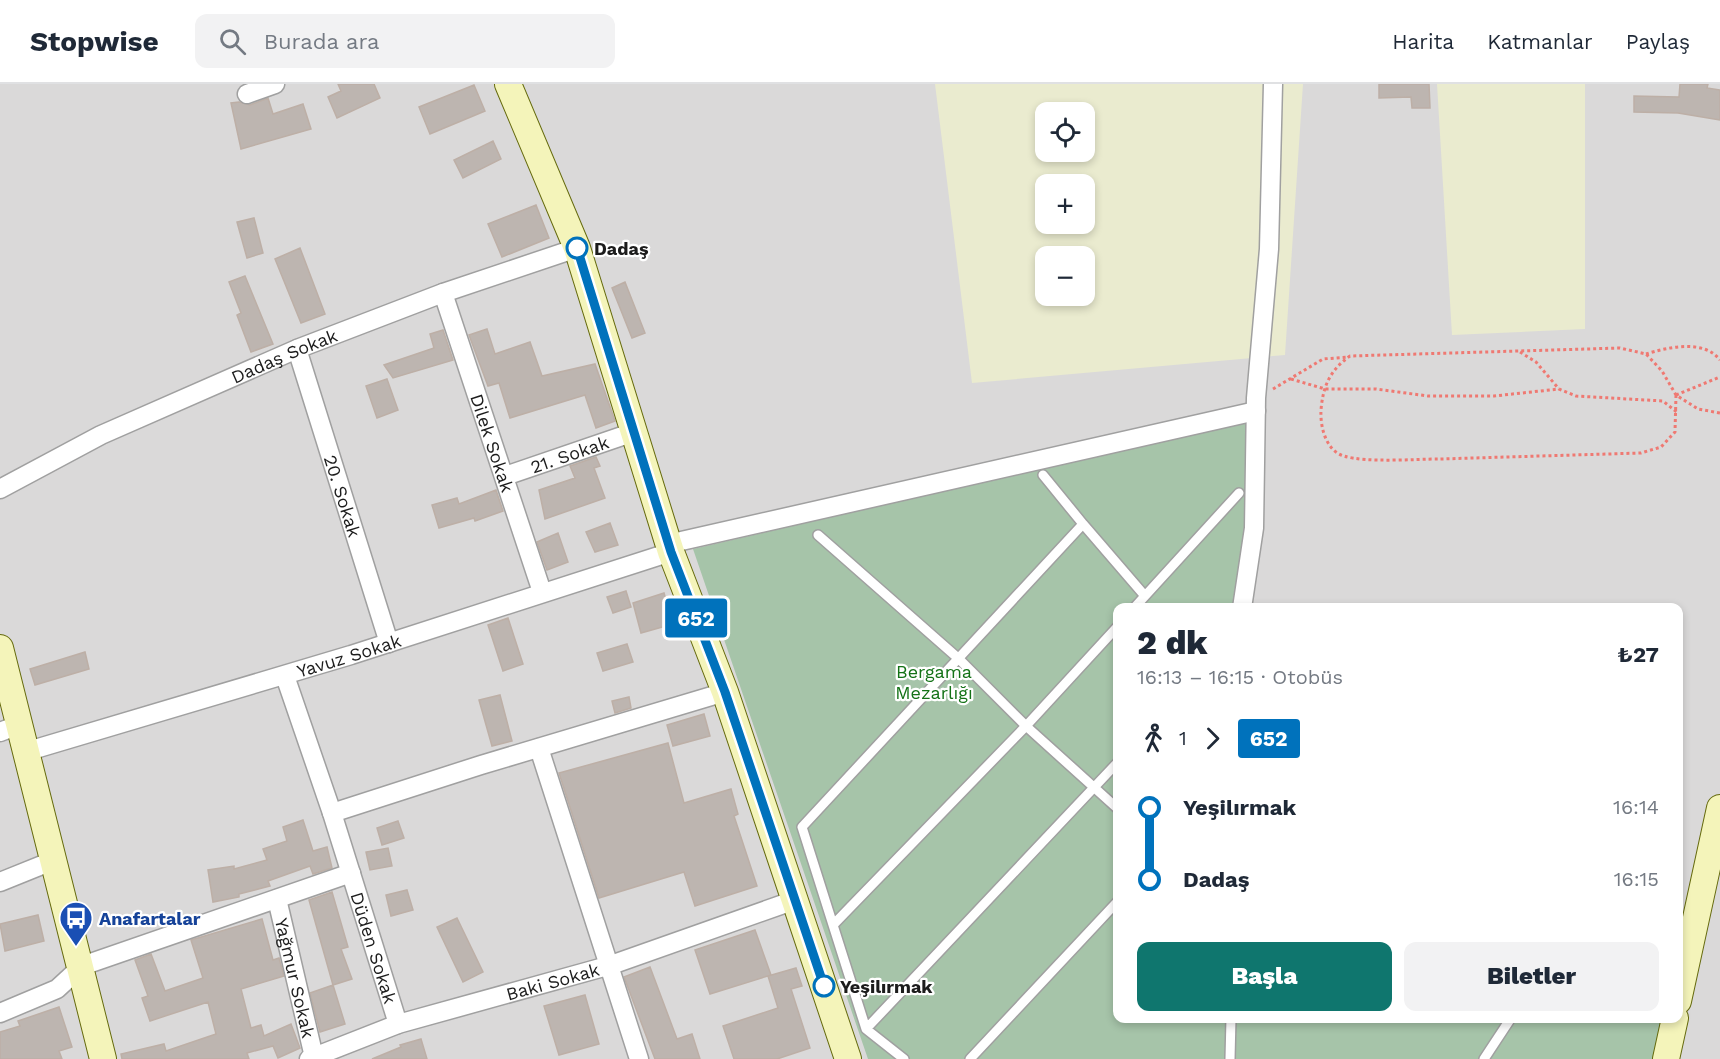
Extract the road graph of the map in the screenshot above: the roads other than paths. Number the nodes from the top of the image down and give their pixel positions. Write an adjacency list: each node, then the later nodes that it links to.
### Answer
1 (275, 84): 4 (street)
2 (508, 84): 5 (street)
3 (1273, 84): 8 (street)
4 (247, 94)
5 (577, 248): 6 (street, Dadaş Sokak); 9 (street)
6 (443, 293): 7 (street, Dadaş Sokak); 11 (street, Dilek Sokak)
7 (297, 349): 12 (street, Dadaş Sokak); 22 (street, 20. Sokak)
8 (1256, 404): 16 (street, Yavuz Sokak); 20 (street)
9 (634, 432): 11 (street, 21. Sokak); 16 (street)
10 (1043, 475): 14 (lane)
11 (505, 476): 17 (street, Dilek Sokak)
12 (0, 489)
13 (1239, 493): 18 (lane)
14 (1083, 524): 18 (lane); 24 (lane)
15 (818, 535): 24 (lane)
16 (669, 548): 17 (street, Yavuz Sokak); 26 (street)
17 (542, 592): 22 (street, Yavuz Sokak)
18 (1145, 596): 19 (lane)
19 (1139, 603)
20 (1243, 603)
21 (1113, 631): 27 (lane)
22 (388, 643): 25 (street, Yavuz Sokak)
23 (0, 648): 28 (street)
24 (959, 659): 27 (lane); 42 (lane)
25 (285, 676): 30 (street, Yavuz Sokak); 35 (street)
26 (725, 692): 29 (street); 40 (street)
27 (1026, 726): 32 (lane); 42 (lane)
28 (9, 728): 30 (street)
29 (539, 748): 35 (street); 43 (street)
30 (25, 753): 36 (street)
31 (1113, 767): 32 (lane)
32 (1094, 787): 33 (lane); 51 (lane)
33 (1113, 804)
34 (1720, 808): 45 (street)
35 (332, 813): 37 (street)
36 (52, 861): 38 (street); 44 (street)
37 (351, 873): 39 (street); 50 (street, Düden Sokak)
38 (0, 882)
39 (277, 899): 44 (street); 52 (street, Yağmur Sokak)
40 (795, 900): 43 (street, Baki Sokak); 55 (street)
41 (1113, 906): 57 (lane)
42 (833, 925): 51 (lane)
43 (611, 965): 50 (street, Baki Sokak); 54 (street)
44 (81, 966): 46 (street); 53 (street)
45 (1683, 978)
46 (0, 1013)
47 (1231, 1023): 58 (lane)
48 (1508, 1023): 59 (lane)
49 (1674, 1023): 60 (street)
50 (398, 1024): 52 (street, Baki Sokak)
51 (866, 1029): 56 (lane)
52 (311, 1058)
53 (103, 1059)
54 (639, 1059)
55 (848, 1059)
56 (904, 1059)
57 (970, 1059)
58 (1230, 1059)
59 (1484, 1059)
60 (1666, 1059)

